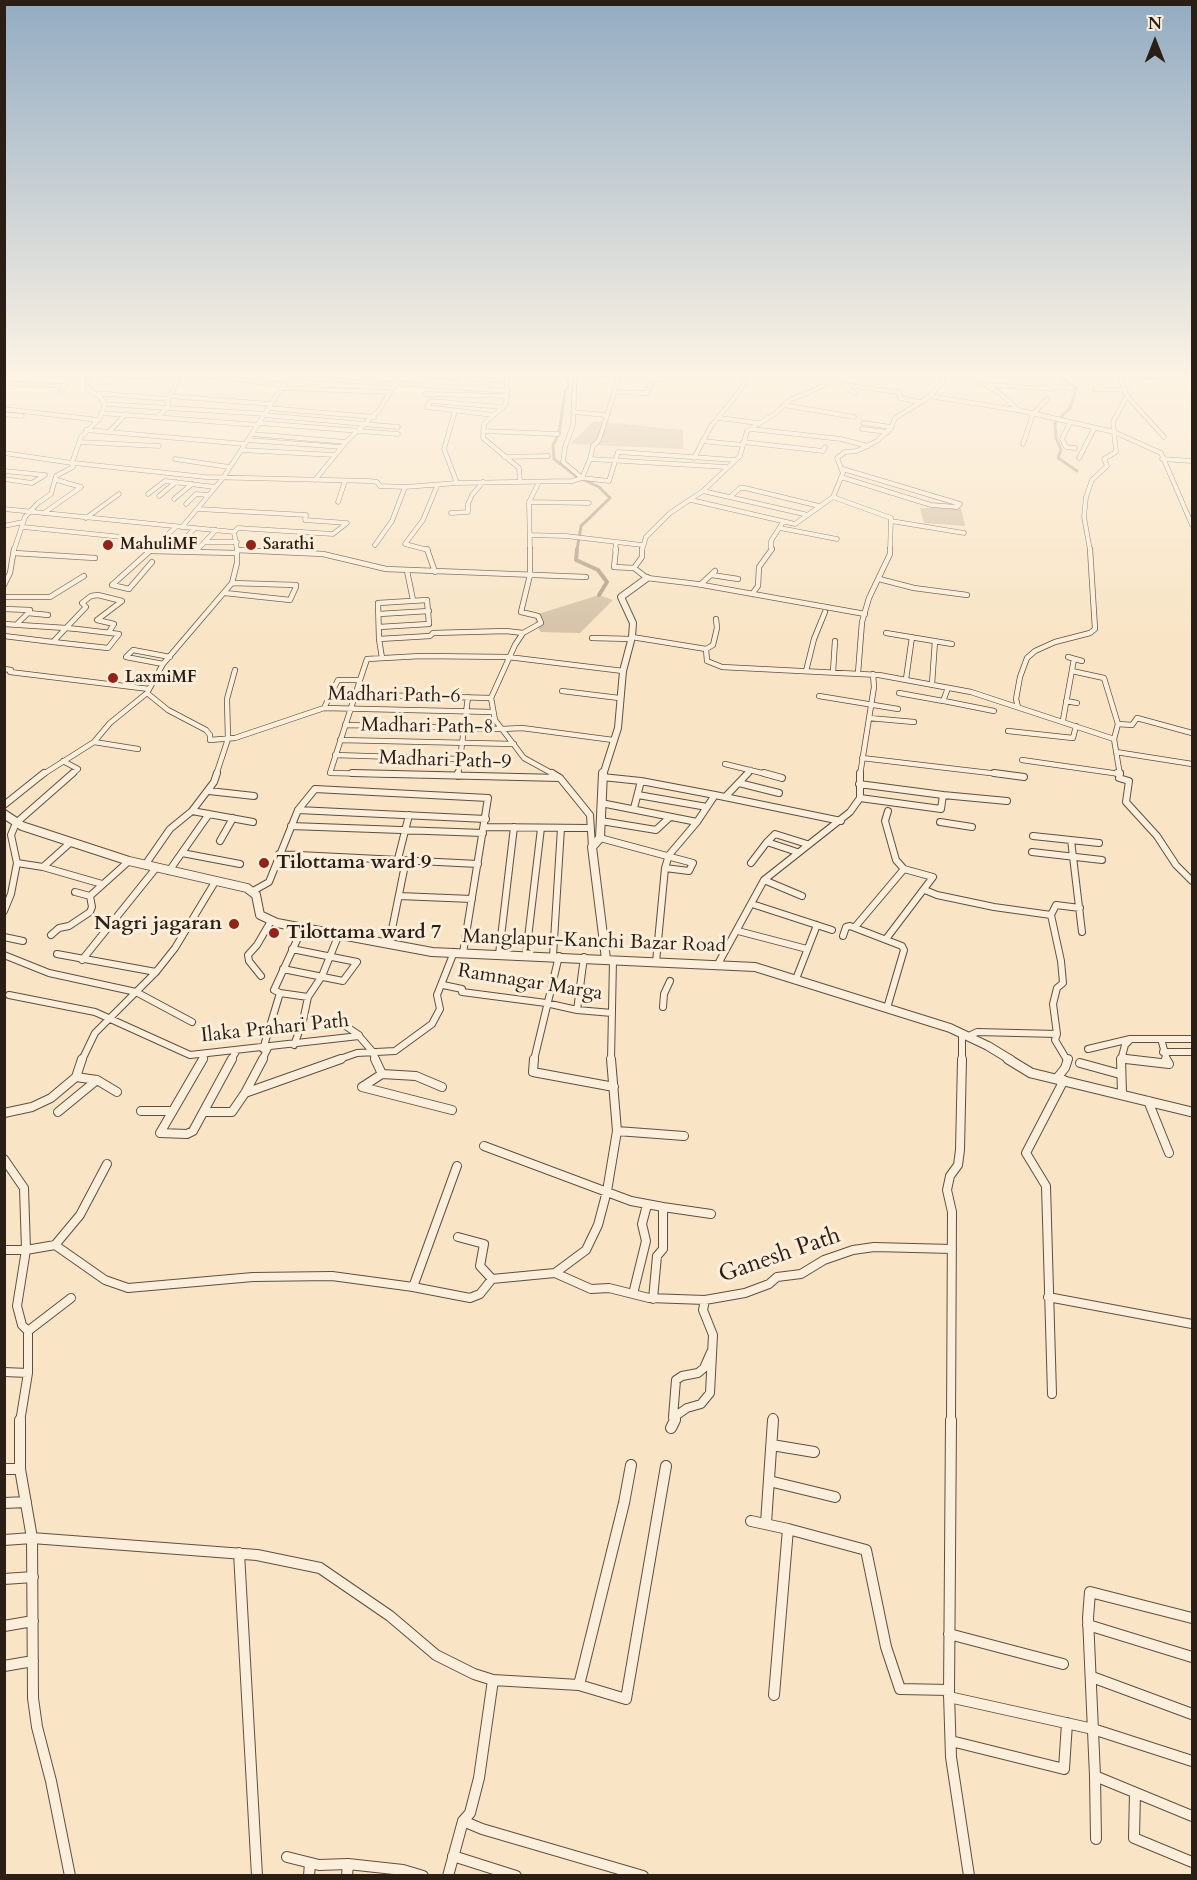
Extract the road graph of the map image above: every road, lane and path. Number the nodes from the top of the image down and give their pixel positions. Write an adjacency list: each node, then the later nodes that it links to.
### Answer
1 (590, 459): 27 (street)
2 (1162, 459): 55 (street)
3 (50, 460): 19 (street)
4 (74, 460): 19 (street)
5 (180, 460): 20 (street)
6 (234, 460): 20 (street)
7 (331, 460): 30 (street)
8 (448, 460): 36 (street)
9 (507, 460): 33 (street)
10 (563, 460): 27 (street)
11 (600, 460): 17 (street)
12 (730, 460): 13 (street)
13 (735, 460): 21 (street)
14 (838, 460): 23 (street)
15 (1104, 460): 165 (street)
16 (1173, 460): 18 (street)
17 (616, 461): 21 (street); 27 (street)
18 (1191, 461): 22 (street)
19 (73, 463): 26 (street); 29 (street)
20 (229, 467): 26 (street)
21 (726, 467): 41 (street)
22 (1192, 468)
23 (843, 470): 25 (street); 25 (street)
24 (6, 472): 28 (street)
25 (841, 477): 47 (street)
26 (223, 478): 30 (street); 39 (street)
27 (582, 478): 34 (street)
28 (4, 479)
29 (57, 480): 60 (street); 62 (street)
30 (315, 480): 31 (street)
31 (345, 481): 40 (street); 50 (street)
32 (483, 482): 33 (street); 36 (street); 61 (street)
33 (520, 482): 34 (street)
34 (539, 482): 51 (street)
35 (176, 483): 37 (street); 43 (street); 45 (street)
36 (456, 483): 38 (street)
37 (192, 484): 39 (street); 48 (street)
38 (437, 486): 40 (street); 95 (street)
39 (215, 487): 44 (street)
40 (405, 487): 84 (street)
41 (703, 491): 46 (street); 49 (street)
42 (119, 494): 65 (street)
43 (148, 494)
44 (208, 495): 53 (street); 57 (street)
45 (159, 496)
46 (730, 497): 54 (street); 64 (street)
47 (833, 497): 54 (street); 66 (street)
48 (174, 499)
49 (691, 500): 59 (street); 85 (street)
50 (338, 501)
51 (529, 502): 52 (street); 78 (street)
52 (589, 503)
53 (186, 504)
54 (819, 506): 64 (street)
55 (1185, 508): 58 (street); 69 (street)
56 (4, 509): 60 (street)
57 (198, 509): 72 (street); 76 (street)
58 (1192, 509)
59 (729, 510): 63 (street); 67 (street)
60 (30, 512): 62 (street); 68 (street)
61 (451, 513)
62 (43, 514): 65 (street)
63 (724, 514)
64 (808, 515): 67 (street)
65 (86, 518): 71 (street)
66 (891, 521): 77 (street); 101 (street)
67 (783, 522): 74 (street)
68 (23, 525): 70 (street); 79 (street); 90 (street)
69 (1192, 525)
70 (4, 526)
71 (176, 527): 72 (street); 86 (street)
72 (182, 527): 73 (street)
73 (195, 528): 75 (street); 87 (street)
74 (780, 528): 80 (street); 106 (street)
75 (216, 530): 76 (street); 81 (street)
76 (234, 532): 82 (street)
77 (964, 533)
78 (530, 535): 83 (street); 96 (street)
79 (122, 537)
80 (837, 539)
81 (205, 542): 82 (street); 88 (street)
82 (237, 542): 89 (street)
83 (616, 544): 85 (street); 93 (street)
84 (375, 545)
85 (642, 545): 93 (street)
86 (151, 551): 87 (street); 92 (street)
87 (173, 551): 88 (street)
88 (195, 552): 89 (street)
89 (236, 552): 94 (street); 102 (street)
90 (14, 553): 91 (street); 103 (street)
91 (95, 558)
92 (140, 561): 92 (street)
93 (634, 568): 99 (street)
94 (407, 571): 95 (street); 109 (street)
95 (435, 572): 96 (street)
96 (530, 575): 98 (street); 123 (street)
97 (84, 576): 108 (street)
98 (586, 577)
99 (647, 578): 104 (street); 128 (street)
100 (738, 579): 104 (street)
101 (879, 579): 107 (street); 115 (street)
102 (232, 582): 105 (street); 105 (street)
103 (5, 583)
104 (700, 585): 106 (street)
105 (225, 593): 135 (street)
106 (752, 594): 115 (street)
107 (968, 595)
108 (4, 597)
109 (413, 600): 111 (street); 114 (street)
110 (4, 609): 113 (street)
111 (429, 611): 114 (street); 120 (street)
112 (825, 612): 143 (street)
113 (28, 613): 116 (street); 119 (street)
114 (379, 614): 120 (street)
115 (865, 614): 146 (street)
116 (48, 615)
117 (716, 619): 134 (street)
118 (4, 624): 119 (street)
119 (17, 624): 121 (street)
120 (379, 627): 129 (street)
121 (66, 628): 122 (street); 122 (street); 132 (street)
122 (109, 632): 132 (street)
123 (523, 633): 129 (street); 136 (street)
124 (886, 633): 126 (street)
125 (4, 636): 132 (street)
126 (912, 637): 131 (street); 148 (street)
127 (592, 638): 128 (street)
128 (631, 638): 134 (street); 142 (street)
129 (379, 639): 137 (street)
130 (836, 641): 145 (street)
131 (935, 641): 133 (street); 150 (street)
132 (53, 642)
133 (952, 644)
134 (706, 649): 143 (street)
135 (170, 657): 139 (street); 139 (street)
136 (508, 657): 137 (street); 142 (street); 159 (street)
137 (382, 658): 149 (street)
138 (1083, 661): 144 (street)
139 (165, 664): 152 (street)
140 (4, 669): 152 (street)
141 (235, 670): 183 (street)
142 (623, 671): 160 (street)
143 (806, 671): 145 (street)
144 (1072, 671): 162 (street); 175 (street)
145 (833, 672): 146 (street)
146 (858, 673): 147 (street)
147 (873, 674): 148 (street); 164 (street)
148 (906, 679): 150 (street)
149 (360, 680): 155 (street); 156 (street)
150 (932, 684): 151 (street)
151 (948, 688): 161 (street); 165 (street)
152 (148, 691): 183 (street); 186 (street)
153 (562, 691): 160 (street)
154 (898, 693): 161 (street)
155 (331, 694): 156 (street); 166 (street)
156 (355, 694): 158 (street); 167 (street)
157 (819, 696): 164 (street)
158 (468, 697): 159 (street); 170 (street)
159 (491, 698): 171 (street)
160 (619, 698): 185 (street)
161 (945, 701): 169 (street)
162 (1066, 701): 163 (street); 173 (street)
163 (1077, 703)
164 (871, 706): 168 (street); 172 (street)
165 (1018, 707): 173 (street)
166 (324, 708): 167 (street, Madhari Path-6); 183 (street, Madhari Path-6)
167 (350, 708): 170 (street, Madhari Path-6); 176 (street)
168 (898, 709)
169 (994, 711)
170 (466, 712): 171 (street, Madhari Path-6); 178 (street)
171 (493, 712): 179 (street)
172 (869, 718): 174 (street); 192 (street)
173 (1063, 720): 177 (street)
174 (914, 722)
175 (1118, 724): 181 (street); 182 (street)
176 (345, 725): 178 (street); 184 (street)
177 (1076, 726): 180 (street); 182 (street)
178 (465, 728): 179 (street); 187 (street)
179 (501, 729): 185 (street); 188 (street)
180 (1008, 731)
181 (1192, 733)
182 (1114, 739): 190 (street)
183 (228, 740): 208 (street)
184 (340, 740): 187 (street, Madhari Path-8); 191 (street)
185 (613, 740): 201 (street)
186 (94, 742): 189 (street); 195 (street)
187 (462, 743): 188 (street, Madhari Path-8); 193 (street)
188 (514, 744): 203 (street)
189 (138, 749)
190 (1116, 752): 197 (street); 199 (street)
191 (334, 755): 193 (street); 200 (street, Madhari Path-9)
192 (862, 758): 202 (street); 207 (street)
193 (459, 759): 200 (street)
194 (1023, 760): 199 (street)
195 (63, 761): 218 (street); 235 (street)
196 (725, 764): 198 (street)
197 (1192, 764)
198 (751, 770): 204 (street); 206 (street)
199 (1120, 774): 274 (street)
200 (458, 776): 203 (street, Madhari Path-9)
201 (602, 777): 205 (street); 217 (street)
202 (1024, 777)
203 (560, 778): 241 (street)
204 (783, 778)
205 (641, 781): 210 (street); 211 (street)
206 (739, 783): 209 (street); 212 (street)
207 (859, 783): 213 (street); 215 (street)
208 (209, 791): 214 (street); 223 (street)
209 (779, 793)
210 (638, 795): 219 (street); 220 (street)
211 (715, 795): 212 (street); 219 (street)
212 (727, 795): 232 (street)
213 (944, 795): 216 (street); 221 (street)
214 (254, 796)
215 (860, 798): 221 (street); 232 (street)
216 (1007, 801)
217 (601, 803): 220 (street); 231 (street)
218 (4, 805)
219 (707, 807): 234 (street)
220 (634, 808): 228 (street)
221 (941, 809): 238 (street)
222 (298, 810): 227 (street); 230 (street); 236 (street)
223 (192, 811): 226 (street); 267 (street)
224 (888, 812): 271 (street)
225 (4, 814): 235 (street)
226 (209, 814): 229 (street); 255 (street)
227 (409, 815): 230 (street); 242 (street)
228 (670, 817): 231 (street); 234 (street)
229 (233, 818): 233 (street); 248 (street)
230 (486, 819): 243 (street)
231 (601, 820): 245 (street)
232 (841, 820): 251 (street)
233 (253, 822)
234 (698, 822): 257 (street)
235 (16, 824): 247 (street); 263 (street)
236 (291, 826): 242 (street); 256 (street)
237 (514, 827): 239 (street); 243 (street); 306 (street)
238 (972, 827)
239 (541, 828): 240 (street); 308 (street)
240 (561, 828): 241 (street); 309 (street)
241 (590, 828): 252 (street)
242 (406, 830): 243 (street); 259 (street)
243 (484, 830): 266 (street)
244 (1033, 836): 246 (street)
245 (600, 838): 252 (street); 257 (street)
246 (1071, 840): 250 (street); 258 (street)
247 (70, 842): 262 (street); 268 (street)
248 (220, 842)
249 (767, 842): 251 (street); 253 (street); 264 (street)
250 (1099, 843)
251 (807, 844): 253 (street)
252 (592, 847): 313 (street)
253 (797, 852): 273 (street)
254 (1032, 852): 258 (street)
255 (182, 853): 265 (street); 272 (street)
256 (279, 854): 259 (street); 278 (street)
257 (669, 855): 270 (street); 270 (street)
258 (1072, 857): 261 (street); 285 (street)
259 (398, 859): 260 (street)
260 (406, 860): 266 (street); 281 (street)
261 (1102, 860)
262 (129, 861): 267 (street); 276 (street)
263 (17, 863): 268 (street); 286 (street)
264 (751, 863)
265 (240, 864)
266 (478, 864): 283 (street)
267 (145, 865): 269 (street)
268 (42, 867): 276 (street)
269 (156, 868): 272 (street); 312 (street)
270 (665, 868): 314 (street)
271 (904, 869): 277 (street); 291 (street)
272 (169, 871): 275 (street)
273 (764, 880): 282 (street); 284 (street)
274 (1192, 881)
275 (215, 882): 278 (street); 317 (street)
276 (102, 884): 280 (street)
277 (925, 890): 287 (street); 299 (street)
278 (253, 891): 288 (street)
279 (75, 892): 280 (street)
280 (90, 896): 296 (street)
281 (399, 896): 283 (street); 301 (street)
282 (802, 896)
283 (472, 899): 304 (street)
284 (752, 904): 289 (street); 293 (street)
285 (1080, 908): 287 (street); 294 (street)
286 (4, 911)
287 (1051, 915): 335 (street)
288 (271, 921): 290 (street, Manglapur-Kanchi Bazar Road); 318 (street)
289 (817, 925): 292 (street); 303 (street)
290 (303, 927): 295 (street, Manglapur-Kanchi Bazar Road); 302 (street)
291 (855, 927): 297 (street); 299 (street)
292 (832, 930)
293 (738, 931): 303 (street); 315 (street)
294 (1082, 932)
295 (339, 934): 301 (street, Manglapur-Kanchi Bazar Road); 310 (street)
296 (51, 935)
297 (843, 936)
298 (4, 937): 300 (street)
299 (886, 939): 329 (street)
300 (23, 941)
301 (389, 944): 304 (street, Manglapur-Kanchi Bazar Road)
302 (292, 949): 310 (street); 316 (street)
303 (807, 949): 320 (street)
304 (459, 953): 306 (street, Manglapur-Kanchi Bazar Road); 322 (street)
305 (57, 954): 312 (street)
306 (499, 954): 308 (street, Manglapur-Kanchi Bazar Road)
307 (4, 955): 323 (street)
308 (526, 955): 309 (street, Manglapur-Kanchi Bazar Road)
309 (556, 956): 311 (street, Manglapur-Kanchi Bazar Road); 327 (street)
310 (330, 957): 319 (street); 319 (street)
311 (584, 957): 313 (street, Manglapur-Kanchi Bazar Road); 330 (street)
312 (82, 960): 317 (street)
313 (610, 960): 314 (street, Manglapur-Kanchi Bazar Road); 331 (street)
314 (656, 962): 315 (street, Manglapur-Kanchi Bazar Road)
315 (718, 963): 320 (street, Manglapur-Kanchi Bazar Road)
316 (283, 969): 319 (street); 324 (street)
317 (156, 972): 323 (street)
318 (261, 976)
319 (322, 976): 326 (street)
320 (796, 979): 329 (street, Manglapur-Kanchi Bazar Road)
321 (670, 981): 328 (street)
322 (443, 985): 327 (street, Ramnagar Marga); 345 (street)
323 (136, 992): 332 (street); 333 (street)
324 (280, 993): 326 (street); 342 (street)
325 (9, 995): 332 (street, Ilaka Prahari Path)
326 (308, 997): 341 (street)
327 (546, 1003): 330 (street, Ramnagar Marga); 356 (street)
328 (663, 1007)
329 (887, 1008): 336 (street, Manglapur-Kanchi Bazar Road)
330 (577, 1010): 331 (street, Ramnagar Marga)
331 (612, 1013): 356 (street)
332 (110, 1019): 348 (street, Ilaka Prahari Path); 353 (street)
333 (192, 1022)
334 (344, 1025): 337 (street)
335 (1057, 1034): 336 (street); 354 (street)
336 (966, 1035): 354 (street, Manglapur-Kanchi Bazar Road); 382 (street)
337 (359, 1036): 341 (street, Ilaka Prahari Path); 345 (street, Ilaka Prahari Path)
338 (1131, 1039): 339 (street); 343 (street); 349 (street)
339 (1161, 1039): 340 (street); 346 (street)
340 (1192, 1039)
341 (294, 1045): 342 (street, Ilaka Prahari Path)
342 (265, 1048): 344 (street, Ilaka Prahari Path); 359 (street)
343 (1088, 1049)
344 (237, 1050): 348 (street, Ilaka Prahari Path); 366 (street)
345 (372, 1051): 351 (street, Ilaka Prahari Path); 359 (street)
346 (1163, 1052): 347 (street); 349 (street)
347 (1192, 1052)
348 (205, 1055): 364 (street)
349 (1121, 1058): 352 (street)
350 (1080, 1063): 352 (street)
351 (382, 1074): 357 (street); 362 (street)
352 (1120, 1074): 360 (street)
353 (76, 1077): 355 (street); 368 (street)
354 (1061, 1079): 360 (street, Manglapur-Kanchi Bazar Road); 390 (street)
355 (97, 1080): 358 (street); 365 (street)
356 (614, 1087): 369 (street)
357 (442, 1088)
358 (117, 1092)
359 (245, 1093): 366 (street)
360 (1122, 1093): 361 (street, Manglapur-Kanchi Bazar Road)
361 (1148, 1100): 367 (street, Manglapur-Kanchi Bazar Road); 372 (street)
362 (452, 1110)
363 (141, 1111): 364 (street)
364 (172, 1111): 366 (street)
365 (57, 1112)
366 (205, 1112)
367 (1192, 1112)
368 (4, 1113)
369 (617, 1131): 370 (street); 376 (street)
370 (684, 1136)
371 (483, 1146): 376 (street)
372 (1169, 1152)
373 (4, 1159): 384 (street)
374 (107, 1164): 381 (street)
375 (457, 1166): 387 (street)
376 (606, 1191): 377 (street); 385 (street)
377 (648, 1205): 378 (street); 388 (street)
378 (663, 1207): 379 (street); 391 (street)
379 (711, 1214)
380 (458, 1237): 386 (street)
381 (55, 1245): 384 (street); 387 (street)
382 (952, 1249): 392 (street, Ganesh Path); 422 (street)
383 (4, 1250): 384 (street)
384 (26, 1250): 394 (street)
385 (555, 1274): 386 (street); 388 (street, Ganesh Path)
386 (492, 1279): 387 (street)
387 (413, 1287)
388 (633, 1294): 391 (street, Ganesh Path)
389 (71, 1298): 394 (street)
390 (1048, 1298): 393 (street); 398 (street)
391 (653, 1299): 392 (street, Ganesh Path)
392 (705, 1300): 395 (street)
393 (1192, 1324)
394 (28, 1331): 397 (street)
395 (712, 1349): 395 (street)
396 (4, 1372): 397 (street)
397 (28, 1373): 405 (street)
398 (1052, 1394)
399 (774, 1418): 400 (street)
400 (771, 1445): 401 (street); 406 (street)
401 (814, 1452)
402 (631, 1465): 429 (street)
403 (666, 1466): 429 (street)
404 (4, 1469): 405 (street)
405 (20, 1469): 408 (street)
406 (769, 1481): 407 (street); 411 (street)
407 (835, 1497)
408 (26, 1502): 409 (street); 413 (street)
409 (4, 1503)
410 (751, 1521): 411 (street)
411 (766, 1523): 412 (street)
412 (789, 1529): 430 (street); 431 (street)
413 (32, 1538): 414 (street); 415 (street); 416 (street)
414 (4, 1540)
415 (239, 1553): 428 (street); 449 (street)
416 (33, 1577): 417 (street); 419 (street)
417 (4, 1579)
418 (1192, 1618): 420 (street)
419 (33, 1621): 421 (street); 424 (street)
420 (1089, 1625): 423 (street); 427 (street)
421 (4, 1626)
422 (948, 1634): 425 (street); 430 (street)
423 (1192, 1658)
424 (33, 1661): 426 (street); 448 (street)
425 (1063, 1664)
426 (4, 1666)
427 (1092, 1677): 432 (street); 434 (street)
428 (493, 1680): 429 (street); 440 (street)
429 (579, 1685)
430 (949, 1694): 433 (street); 435 (street)
431 (774, 1695)
432 (1192, 1714)
433 (1067, 1723): 434 (street); 435 (street)
434 (1093, 1729): 436 (street); 437 (street)
435 (951, 1742): 456 (street)
436 (1192, 1761)
437 (1095, 1776): 438 (street); 441 (street)
438 (1135, 1793): 439 (street); 444 (street)
439 (1192, 1816)
440 (464, 1821): 442 (street); 455 (street)
441 (1095, 1839)
442 (453, 1856): 453 (street); 454 (street)
443 (287, 1857): 445 (street)
444 (1192, 1862)
445 (310, 1863): 446 (street); 450 (street)
446 (348, 1864): 447 (street); 451 (street)
447 (402, 1873): 452 (street)
448 (70, 1875)
449 (257, 1875)
450 (309, 1875)
451 (346, 1875)
452 (423, 1875)
453 (448, 1875)
454 (516, 1875)
455 (643, 1875)
456 (969, 1875)

